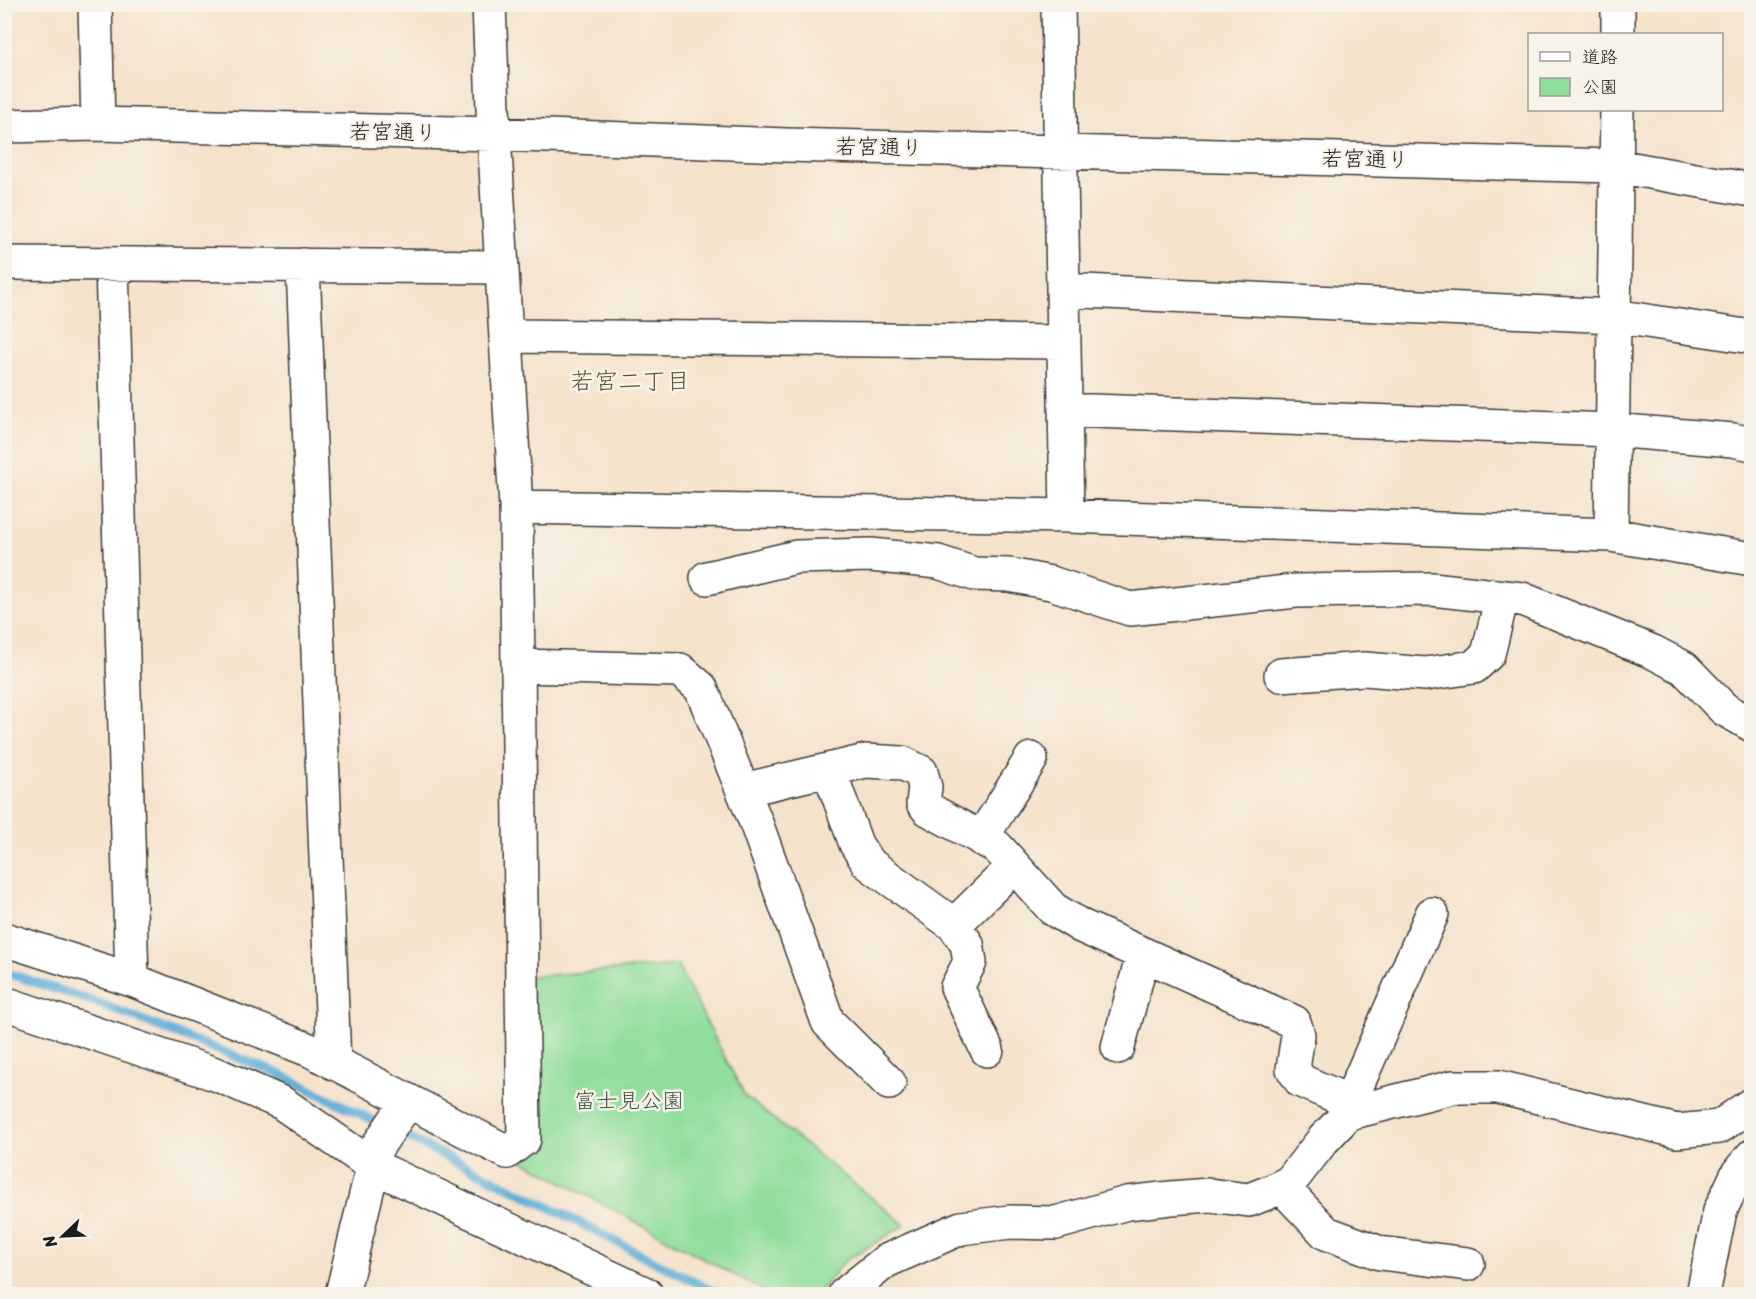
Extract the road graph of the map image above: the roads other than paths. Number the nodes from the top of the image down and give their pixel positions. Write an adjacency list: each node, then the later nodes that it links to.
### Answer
1 (95, 4): 7 (street)
2 (489, 4): 9 (street)
3 (1058, 4): 10 (street)
4 (1618, 4): 5 (street)
5 (1618, 33)
6 (1617, 111): 11 (street)
7 (98, 124): 8 (street, 若宮通り); 9 (street, 若宮通り)
8 (4, 126)
9 (494, 134): 10 (street, 若宮通り); 16 (street)
10 (1060, 152): 11 (street, 若宮通り); 17 (street)
11 (1616, 166): 12 (street, 若宮通り); 18 (street)
12 (1752, 190)
13 (4, 263): 14 (street)
14 (112, 264): 15 (street); 43 (street)
15 (303, 265): 16 (street); 47 (street)
16 (502, 267): 19 (street)
17 (1063, 290): 18 (street); 21 (street)
18 (1614, 316): 20 (street); 23 (street)
19 (506, 336): 21 (street); 25 (street)
20 (1752, 337)
21 (1064, 342): 22 (street)
22 (1065, 410): 23 (street); 26 (street)
23 (1612, 430): 24 (street); 27 (street)
24 (1752, 444)
25 (516, 507): 26 (street); 31 (street)
26 (1067, 516): 27 (street)
27 (1611, 535): 28 (street)
28 (1752, 559)
29 (707, 578): 30 (street)
30 (1502, 597): 32 (street); 33 (street)
31 (519, 666): 36 (street); 49 (street)
32 (1281, 675)
33 (1752, 725)
34 (1031, 759): 37 (street)
35 (829, 770): 36 (street); 37 (street); 40 (street)
36 (743, 790): 48 (street)
37 (981, 839): 38 (street)
38 (1014, 866): 40 (street); 42 (street)
39 (1432, 914): 51 (street)
40 (954, 925): 46 (street)
41 (4, 939): 43 (street)
42 (1143, 955): 45 (street); 51 (street)
43 (132, 980): 47 (street)
44 (4, 1003): 53 (street)
45 (1118, 1047)
46 (987, 1050)
47 (334, 1062): 49 (street)
48 (889, 1083)
49 (408, 1101): 53 (street)
50 (1752, 1104): 51 (street)
51 (1347, 1108): 54 (street)
52 (1752, 1156): 59 (street)
53 (370, 1164): 57 (street); 58 (street)
54 (1281, 1186): 55 (street); 56 (street)
55 (1468, 1264)
56 (864, 1289)
57 (342, 1294)
58 (646, 1294)
59 (1703, 1294)

